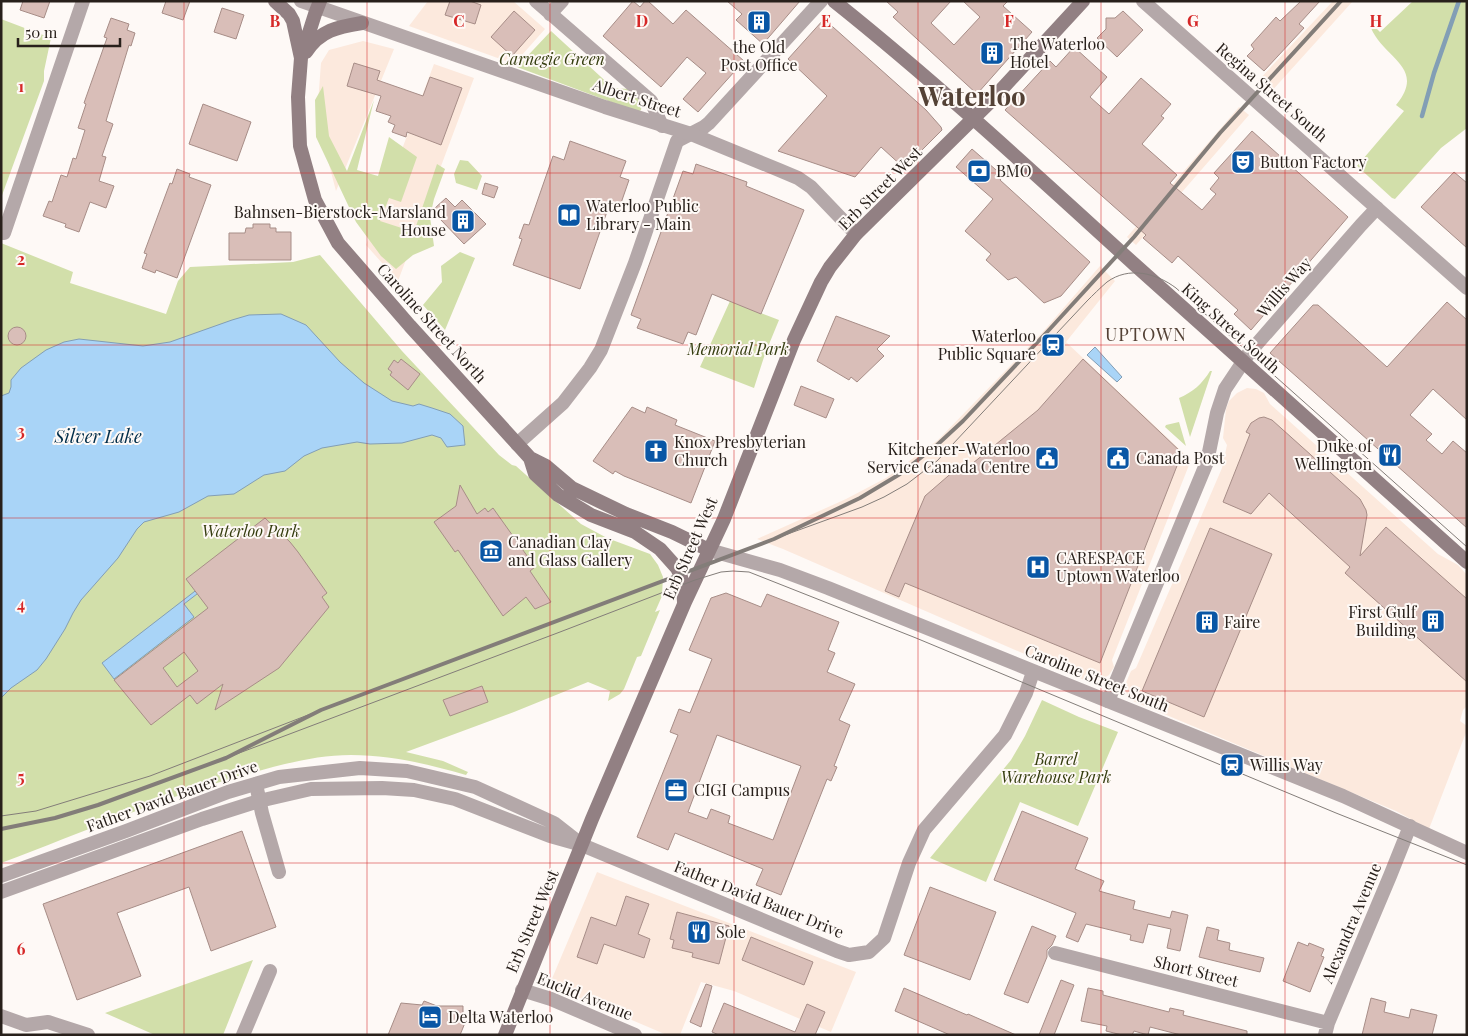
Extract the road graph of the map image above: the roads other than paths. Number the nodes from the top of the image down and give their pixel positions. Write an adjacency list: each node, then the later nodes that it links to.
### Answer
1 (83, 1): 18 (street)
2 (275, 1): 13 (main road)
3 (301, 1): 10 (street, Albert Street)
4 (536, 1): 11 (street)
5 (562, 1): 11 (street)
6 (821, 1): 16 (street)
7 (834, 1): 14 (main road, King Street South)
8 (1083, 1): 14 (main road, Erb Street West)
9 (1143, 1): 17 (street, Regina Street South)
10 (319, 4): 12 (street, Albert Street); 13 (main road, Caroline Street North)
11 (550, 14): 15 (street)
12 (362, 23): 13 (main road); 15 (street, Albert Street)
13 (301, 58): 22 (main road, Caroline Street North)
14 (974, 119): 19 (main road, Erb Street West); 21 (main road, King Street South)
15 (662, 126): 16 (street, Albert Street)
16 (691, 134): 19 (street, Albert Street); 22 (street)
17 (1377, 208): 20 (street, Regina Street South); 21 (street, Willis Way)
18 (4, 233)
19 (856, 234): 24 (main road, Erb Street West)
20 (1467, 288)
21 (1242, 362): 25 (main road, King Street South); 28 (street, Willis Way)
22 (517, 444): 23 (main road, Caroline Street North)
23 (530, 458): 24 (main road, Caroline Street North); 26 (main road)
24 (709, 550): 26 (main road, Erb Street West); 27 (street, Caroline Street South)
25 (1467, 562)
26 (684, 602): 32 (main road, Erb Street West)
27 (1033, 672): 28 (street, Caroline Street South); 32 (street, Father David Bauer Drive)
28 (1108, 701): 31 (street, Caroline Street South)
29 (256, 784): 30 (street); 32 (street, Father David Bauer Drive); 35 (street, Father David Bauer Drive)
30 (259, 800): 32 (street, Father David Bauer Drive); 34 (street); 36 (street, Father David Bauer Drive)
31 (1410, 826): 33 (street, Caroline Street South); 41 (street, Alexandra Avenue)
32 (582, 845): 39 (main road, Erb Street West)
33 (1467, 853)
34 (280, 872)
35 (1, 876)
36 (1, 892)
37 (1055, 953): 41 (street, Short Street)
38 (270, 971): 43 (street)
39 (522, 990): 44 (main road, Erb Street West); 45 (street, Euclid Avenue)
40 (1, 1016): 42 (street)
41 (1326, 1029)
42 (88, 1035)
43 (243, 1035)
44 (505, 1035)
45 (635, 1035)

